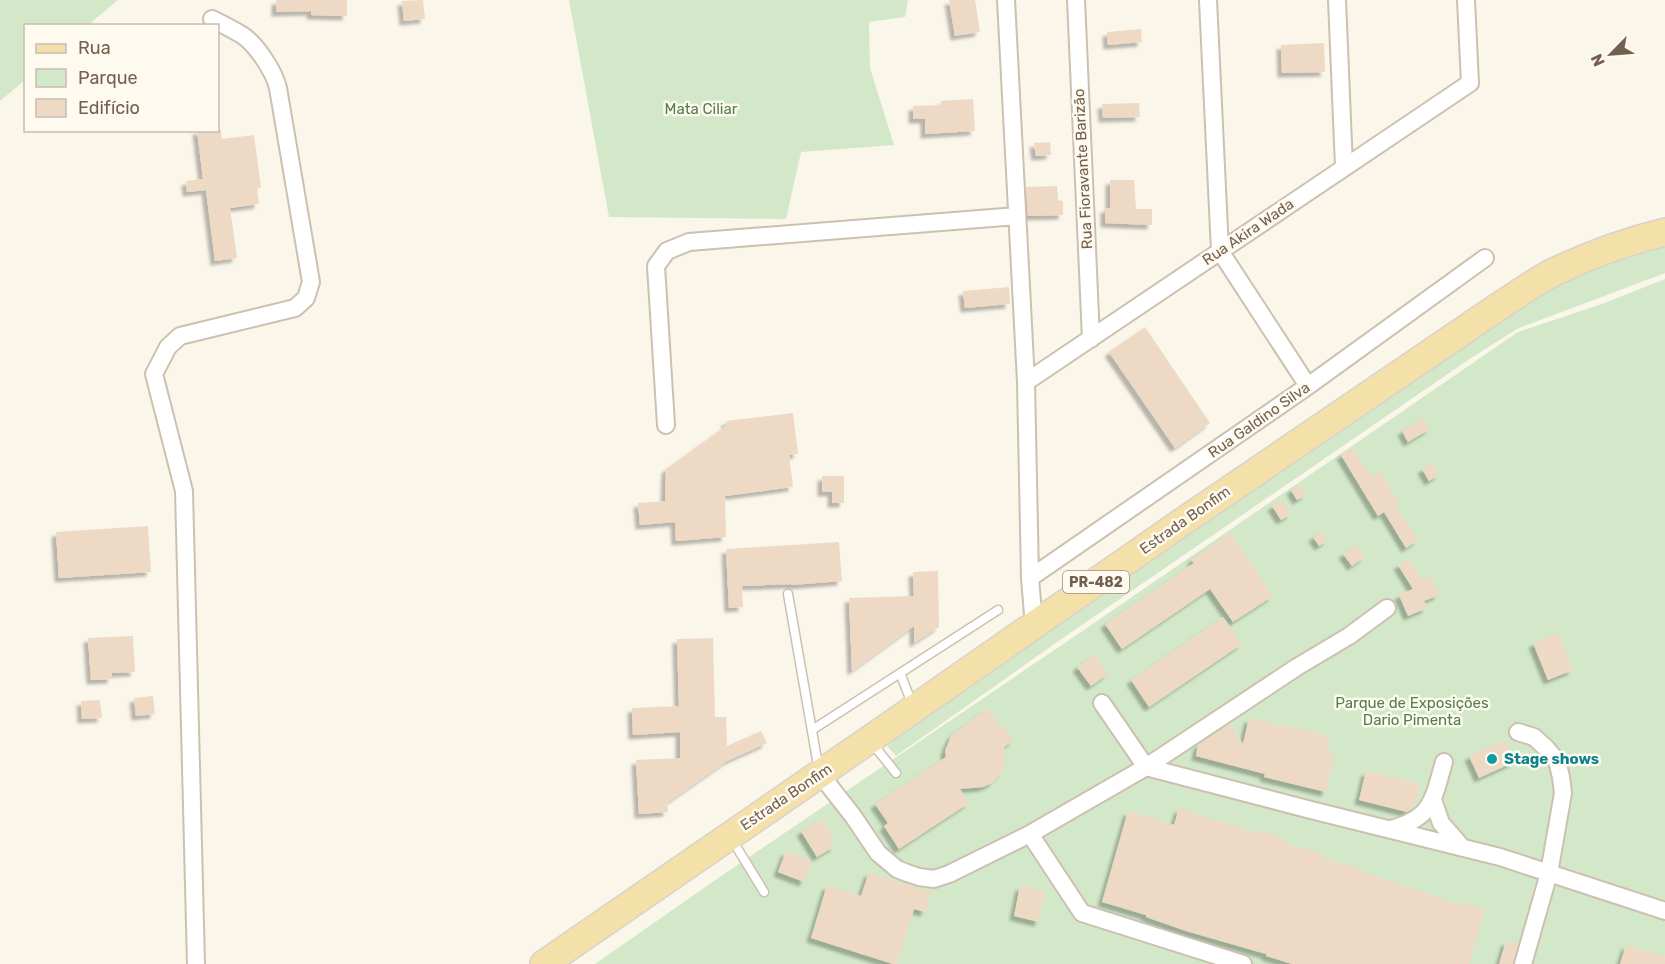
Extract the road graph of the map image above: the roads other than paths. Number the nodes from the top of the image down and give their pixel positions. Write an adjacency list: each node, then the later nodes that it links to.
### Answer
1 (1006, 0): 8 (street)
2 (1076, 0): 12 (street, Rua Fioravante Barizão)
3 (1208, 0): 10 (street)
4 (1336, 0): 7 (street)
5 (1466, 0): 7 (street, Rua Akira Wada)
6 (212, 19): 39 (street)
7 (1344, 167): 10 (street, Rua Akira Wada)
8 (1017, 216): 13 (street); 15 (street)
9 (1665, 232): 20 (main road, Estrada Bonfim / PR-482)
10 (1220, 252): 12 (street, Rua Akira Wada); 14 (street)
11 (1485, 258): 14 (street, Rua Galdino Silva)
12 (1091, 339): 13 (street, Rua Akira Wada)
13 (1026, 382): 16 (street)
14 (1308, 386): 16 (street, Rua Galdino Silva)
15 (666, 424)
16 (1030, 578): 20 (street)
17 (788, 594): 24 (lane)
18 (1387, 609): 28 (street)
19 (998, 610): 21 (lane)
20 (1034, 626): 23 (main road, Estrada Bonfim / PR-482)
21 (900, 673): 23 (lane); 24 (lane)
22 (1102, 703): 28 (street)
23 (914, 710): 26 (main road, Estrada Bonfim / PR-482)
24 (812, 730): 30 (lane)
25 (1518, 732): 36 (street)
26 (870, 740): 29 (lane); 30 (main road, Estrada Bonfim / PR-482)
27 (1444, 762): 31 (street)
28 (1146, 767): 32 (street); 33 (street)
29 (896, 773)
30 (820, 774): 33 (street); 34 (main road, Estrada Bonfim / PR-482)
31 (1433, 800): 32 (street); 35 (street)
32 (1390, 830): 35 (street)
33 (1030, 834): 41 (street)
34 (730, 835): 37 (lane); 40 (main road, Estrada Bonfim / PR-482)
35 (1462, 848): 36 (street)
36 (1549, 873): 38 (street); 42 (street)
37 (764, 892)
38 (1665, 911)
39 (196, 964)
40 (544, 964)
41 (1243, 964)
42 (1523, 964)

